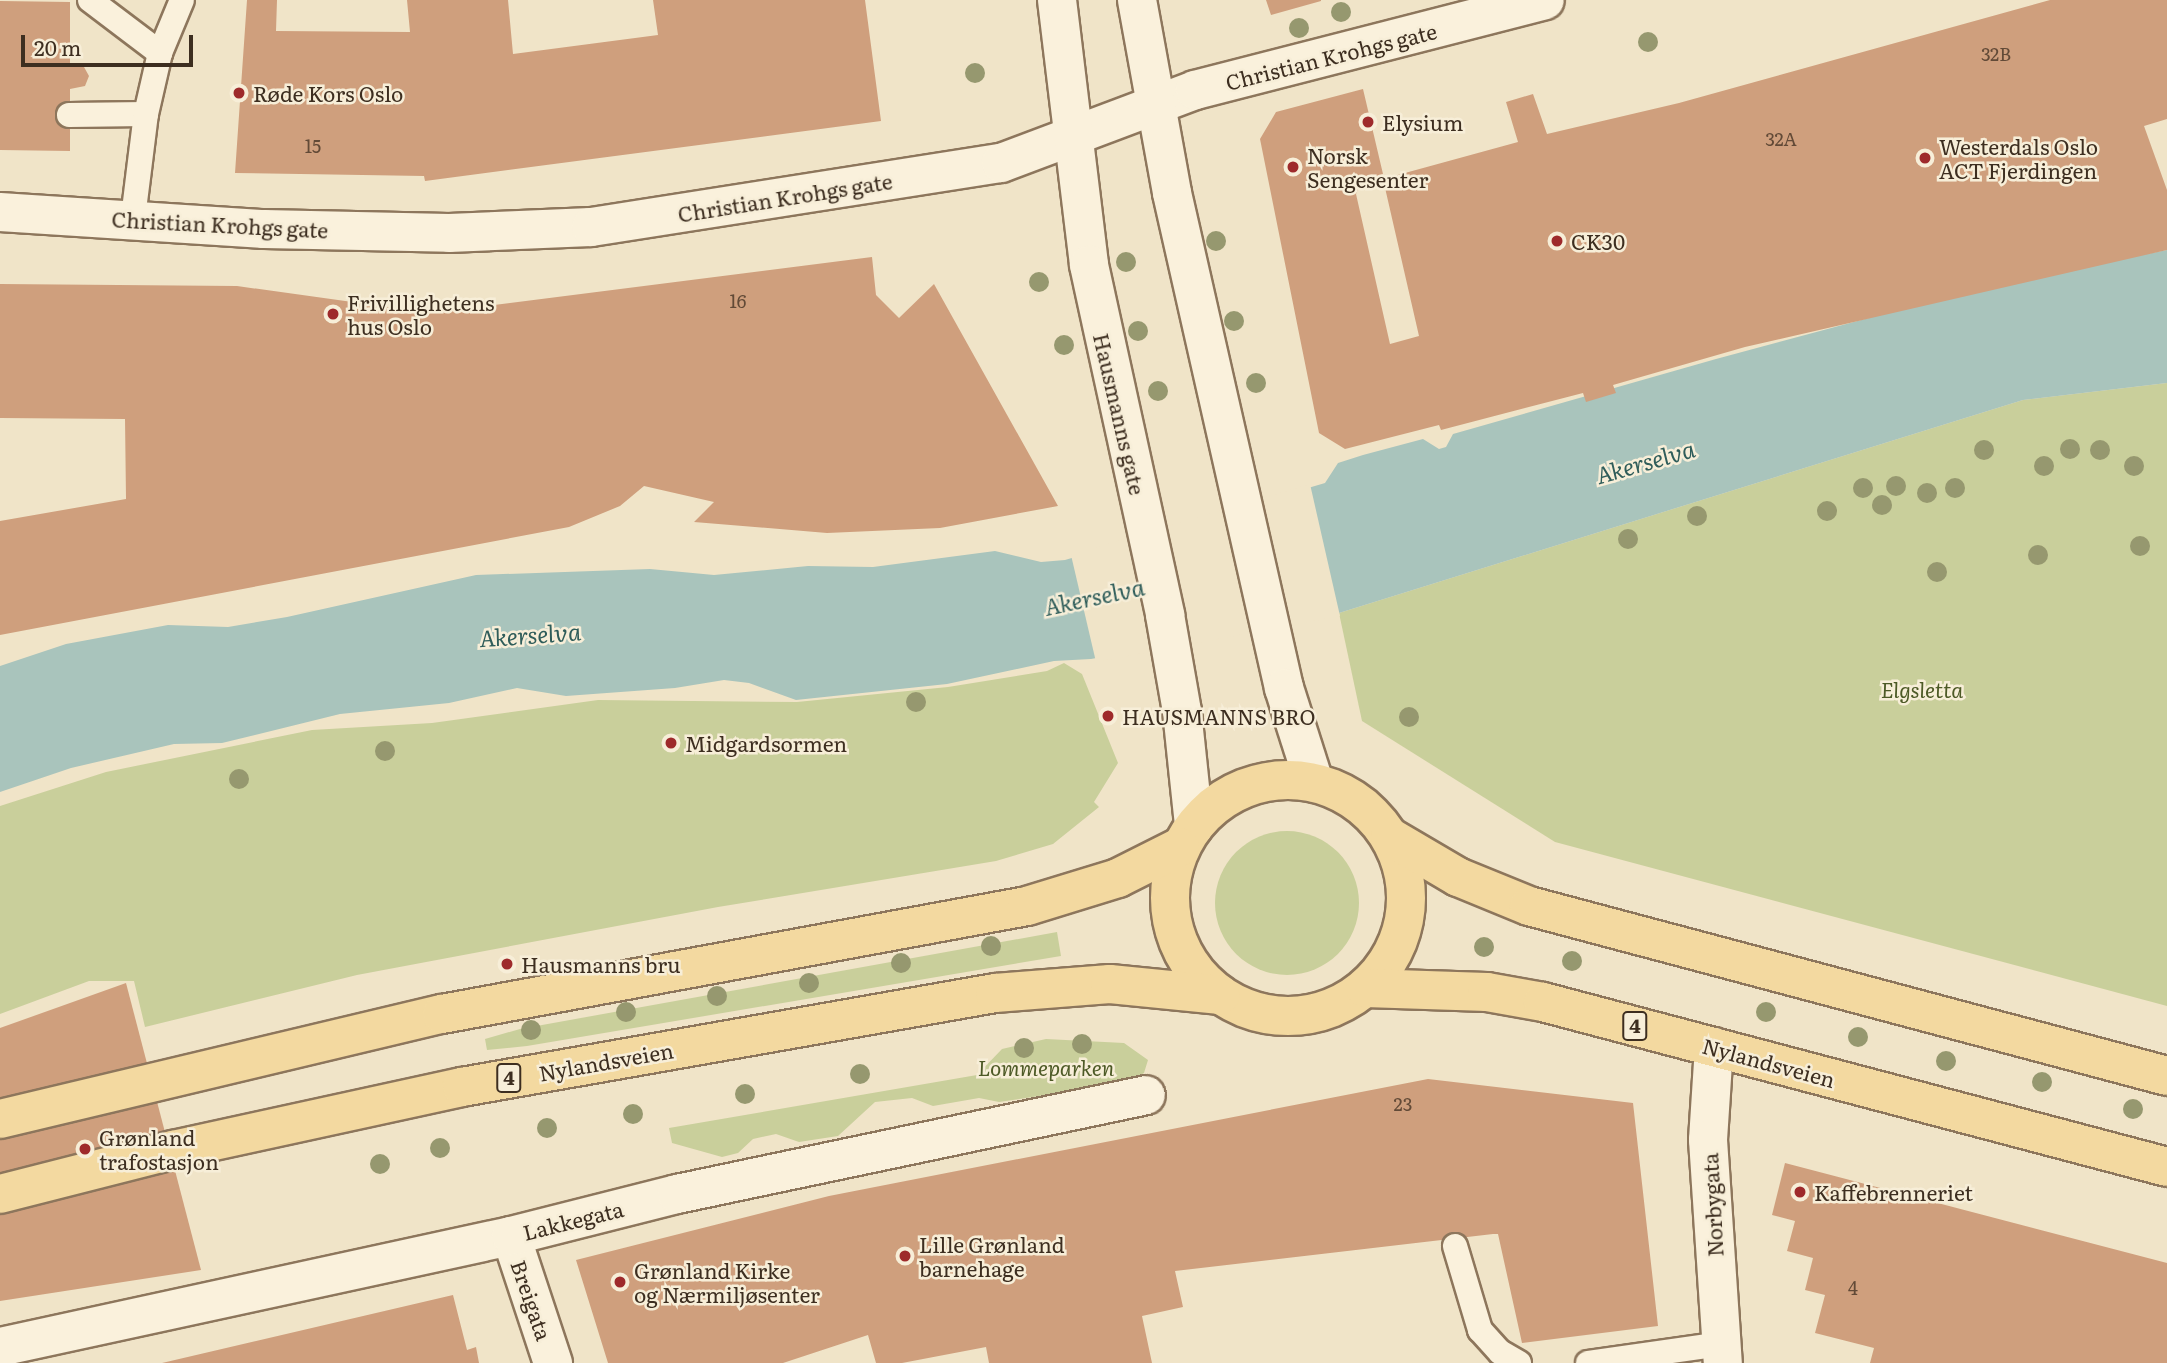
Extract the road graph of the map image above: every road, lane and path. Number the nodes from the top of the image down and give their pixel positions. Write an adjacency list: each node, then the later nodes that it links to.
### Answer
1 (90, 0): 6 (lane)
2 (182, 0): 6 (lane)
3 (1058, 0): 10 (street, Hausmanns gate)
4 (1137, 0): 7 (street)
5 (1545, 0): 7 (street, Christian Krohgs gate)
6 (160, 52): 8 (lane)
7 (1155, 104): 10 (street, Christian Krohgs gate); 13 (street)
8 (146, 114): 9 (lane); 12 (lane)
9 (69, 115)
10 (1074, 138): 12 (street, Christian Krohgs gate); 14 (street, Hausmanns gate)
11 (0, 212): 12 (street, Christian Krohgs gate)
12 (133, 218)
13 (1314, 782): 14 (main road, Nylandsveien); 15 (main road, Nylandsveien)
14 (1187, 837): 17 (main road, Nylandsveien); 21 (main road, Nylandsveien)
15 (1390, 837): 16 (main road, Nylandsveien); 19 (main road, Nylandsveien)
16 (1366, 988): 17 (main road, Nylandsveien); 18 (main road, Nylandsveien / 4)
17 (1220, 995): 23 (main road, Nylandsveien / 4)
18 (1714, 1048): 22 (main road, Nylandsveien / 4); 27 (street, Norbygata)
19 (2167, 1076)
20 (1146, 1095): 24 (street, Lakkegata)
21 (0, 1119)
22 (2167, 1167)
23 (0, 1194)
24 (511, 1236): 26 (street, Lakkegata); 28 (street, Breigata)
25 (1455, 1246): 29 (lane)
26 (0, 1348)
27 (1722, 1354): 30 (lane)
28 (553, 1363)
29 (1519, 1363)
30 (1588, 1363)

